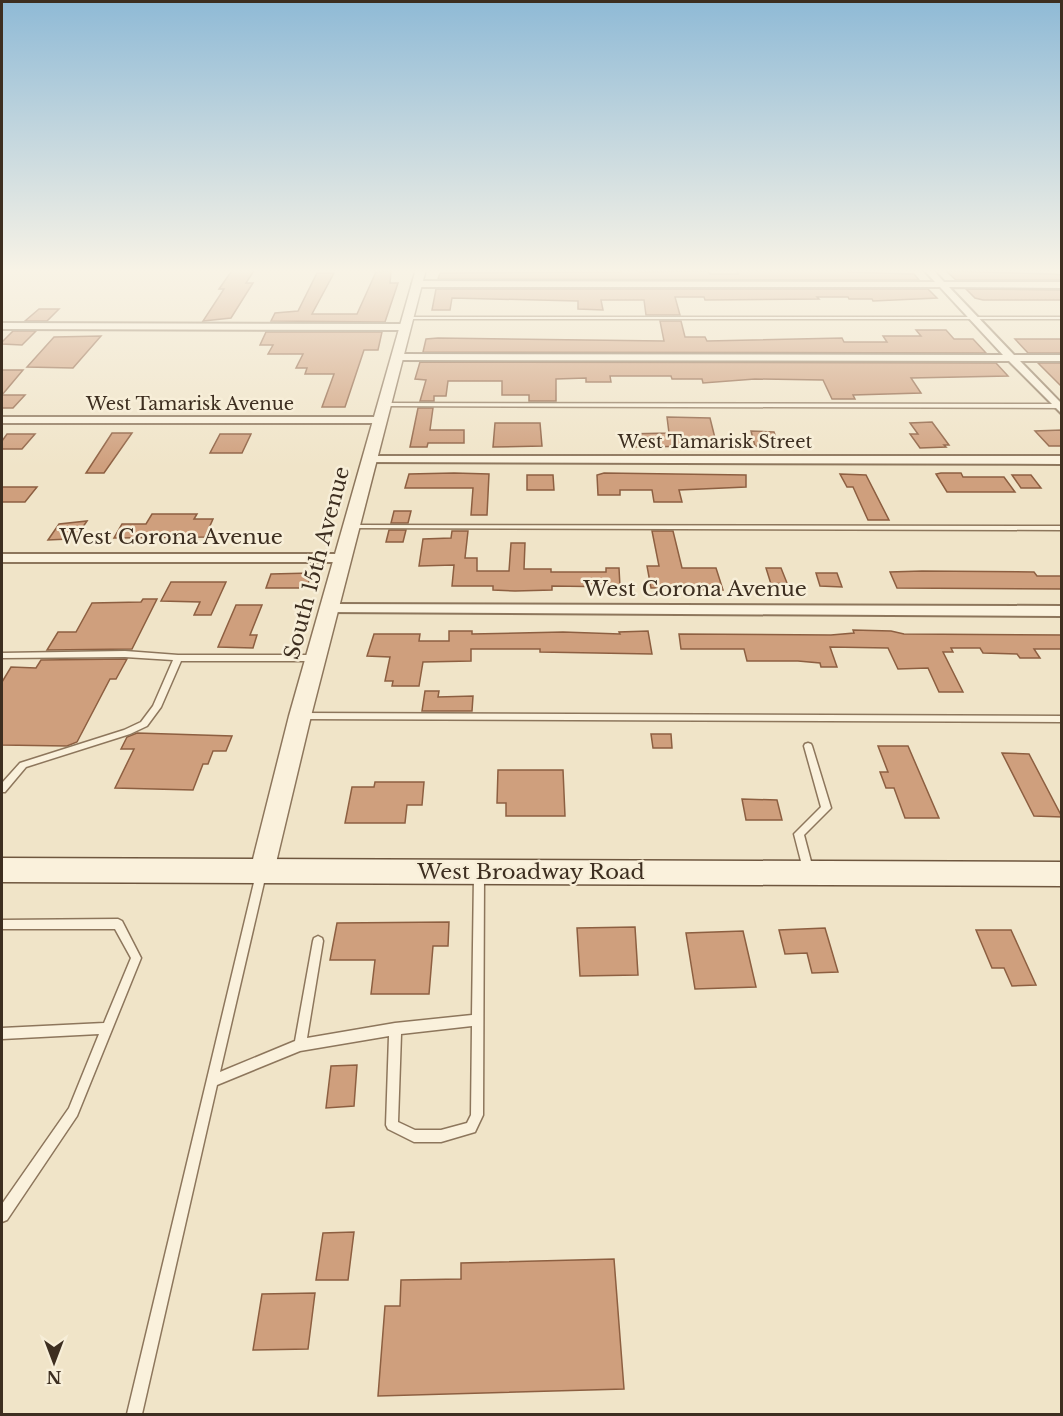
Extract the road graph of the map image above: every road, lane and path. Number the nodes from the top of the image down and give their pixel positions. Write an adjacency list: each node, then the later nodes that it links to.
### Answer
1 (402, 335): 3 (street, South 15th Avenue)
2 (989, 335): 4 (street)
3 (397, 357): 4 (street); 7 (street, South 15th Avenue)
4 (1011, 358): 5 (street); 6 (street)
5 (1062, 358)
6 (1060, 408): 7 (lane)
7 (380, 412): 8 (street, West Tamarisk Avenue); 9 (street, South 15th Avenue)
8 (2, 420)
9 (369, 460): 10 (street, West Tamarisk Street); 11 (street, South 15th Avenue)
10 (1062, 460)
11 (350, 526): 12 (lane); 14 (street, South 15th Avenue)
12 (1062, 528)
13 (2, 558): 14 (street, West Corona Avenue)
14 (341, 558): 15 (street, South 15th Avenue)
15 (328, 609): 16 (street, West Corona Avenue); 19 (street, South 15th Avenue)
16 (1062, 611)
17 (2, 655): 18 (lane)
18 (178, 658): 19 (lane); 23 (lane)
19 (315, 658): 20 (street, South 15th Avenue)
20 (300, 716): 21 (lane); 25 (street, South 15th Avenue)
21 (1062, 718)
22 (808, 746): 27 (lane)
23 (2, 789)
24 (2, 870): 25 (main road, West Broadway Road)
25 (262, 871): 26 (main road, West Broadway Road); 36 (lane)
26 (479, 871): 27 (main road, West Broadway Road); 31 (lane)
27 (809, 873): 28 (main road, West Broadway Road)
28 (1062, 874)
29 (2, 924): 32 (lane)
30 (318, 941): 35 (lane)
31 (477, 1020): 33 (lane); 33 (lane)
32 (107, 1028): 34 (lane); 37 (lane)
33 (395, 1029): 35 (lane)
34 (2, 1033)
35 (300, 1045): 36 (lane)
36 (212, 1081): 38 (lane)
37 (2, 1215)
38 (134, 1414)

